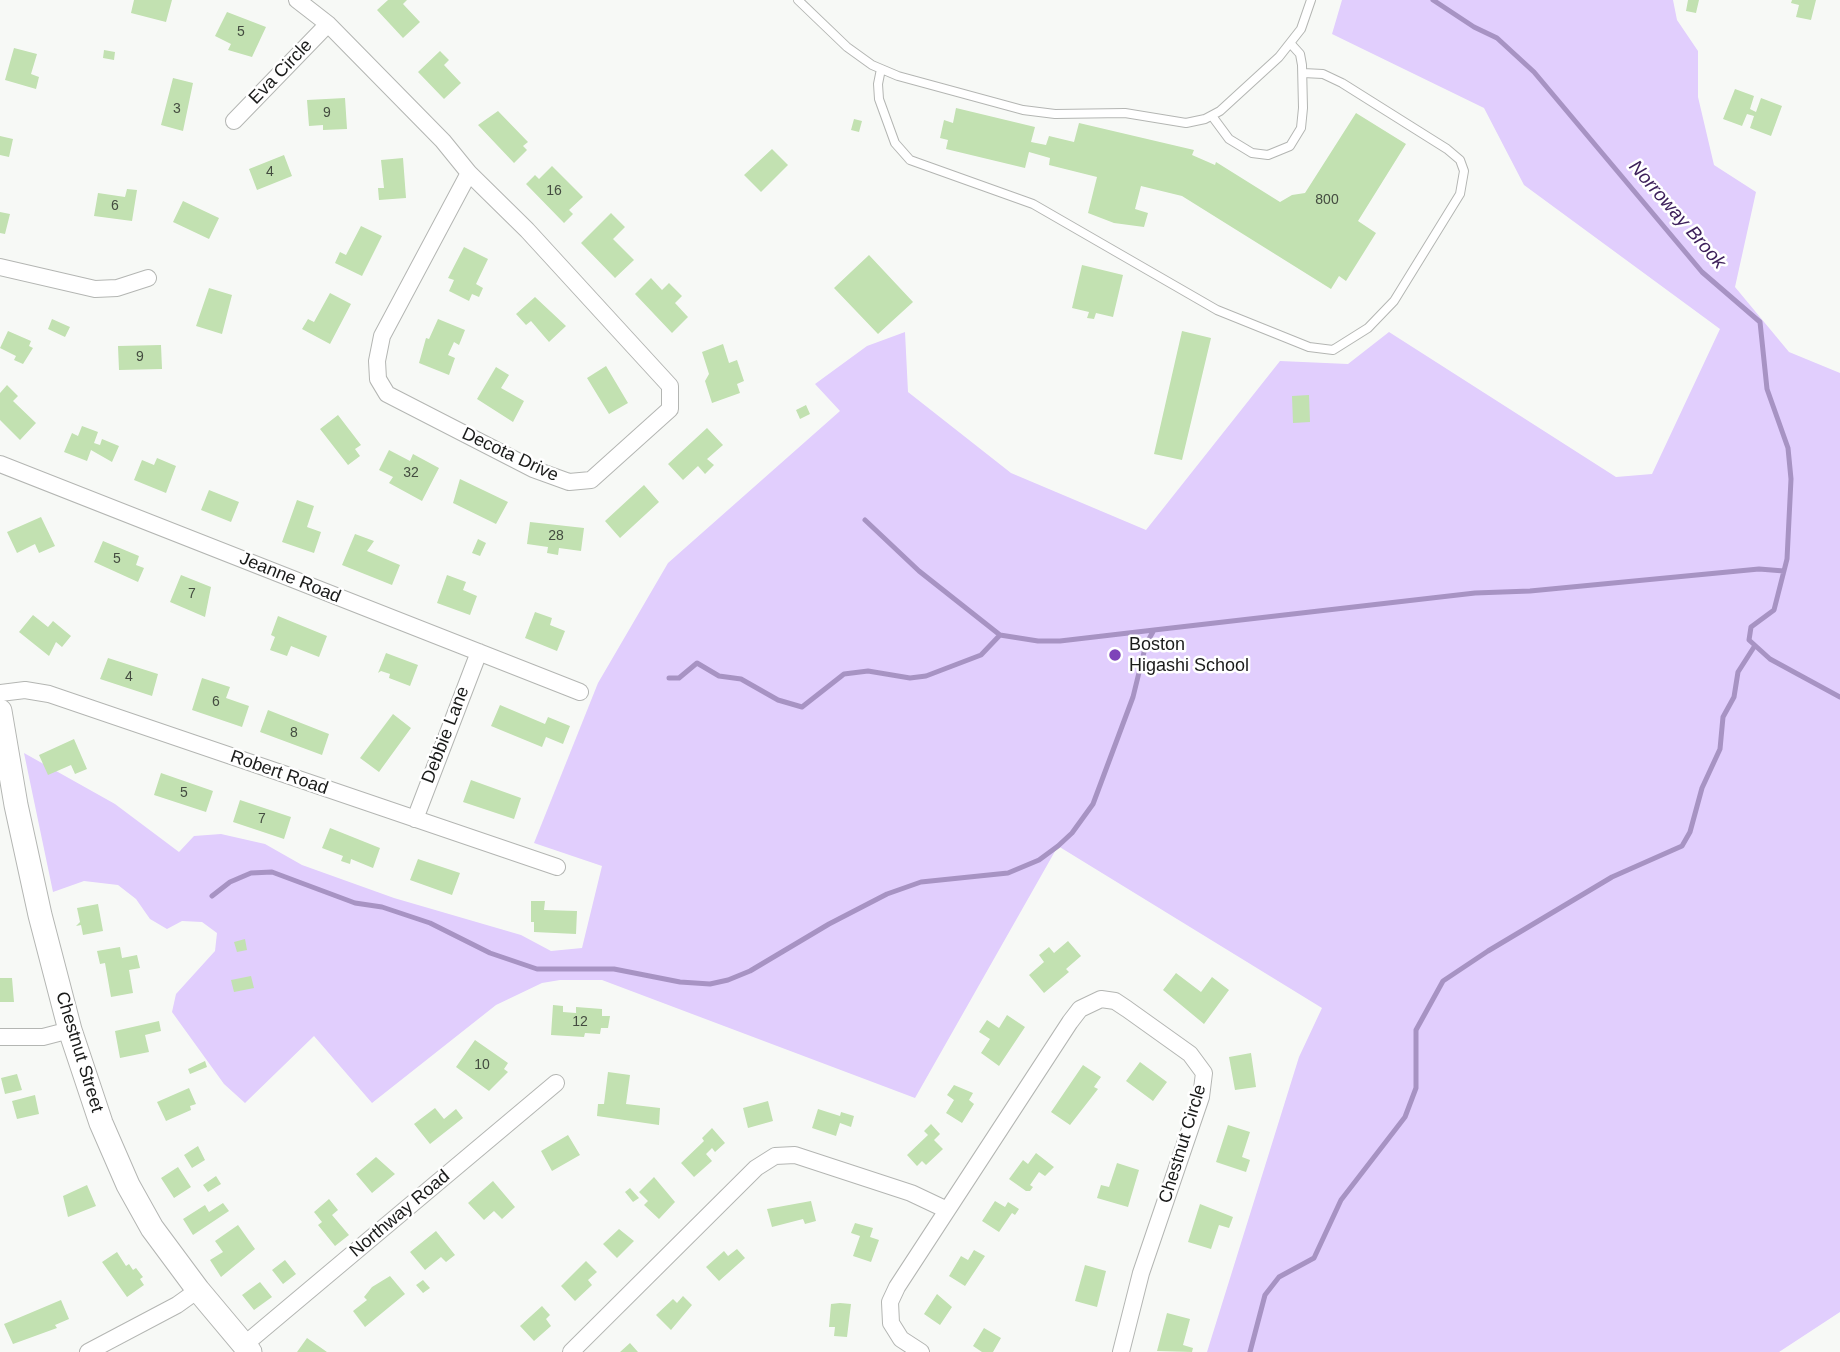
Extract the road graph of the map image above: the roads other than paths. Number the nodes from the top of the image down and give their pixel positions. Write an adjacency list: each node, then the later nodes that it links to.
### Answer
1 (297, 0): 4 (street, Decota Drive)
2 (798, 0): 6 (lane)
3 (1311, 0): 5 (lane)
4 (328, 24): 9 (street, Eva Circle); 10 (street, Decota Drive)
5 (1291, 44): 7 (lane); 8 (lane)
6 (881, 69): 7 (lane); 8 (lane)
7 (1303, 74): 8 (lane)
8 (1212, 116)
9 (234, 121)
10 (469, 173): 10 (street, Decota Drive)
11 (0, 267): 12 (street)
12 (148, 278)
13 (0, 464): 14 (street, Jeanne Road)
14 (479, 652): 15 (street, Jeanne Road); 18 (street, Debbie Lane)
15 (580, 692)
16 (0, 693): 18 (street, Robert Road)
17 (0, 711): 20 (main road, Chestnut Street)
18 (415, 819): 19 (street, Robert Road)
19 (556, 867)
20 (71, 1030): 21 (street); 24 (main road, Chestnut Street)
21 (0, 1037)
22 (556, 1083): 25 (street, Northway Road)
23 (947, 1210): 27 (street); 28 (street, Chestnut Circle); 29 (street, Chestnut Circle)
24 (198, 1290): 25 (main road, Chestnut Street); 26 (street)
25 (247, 1348)
26 (88, 1352)
27 (571, 1352)
28 (921, 1352)
29 (1121, 1352)

